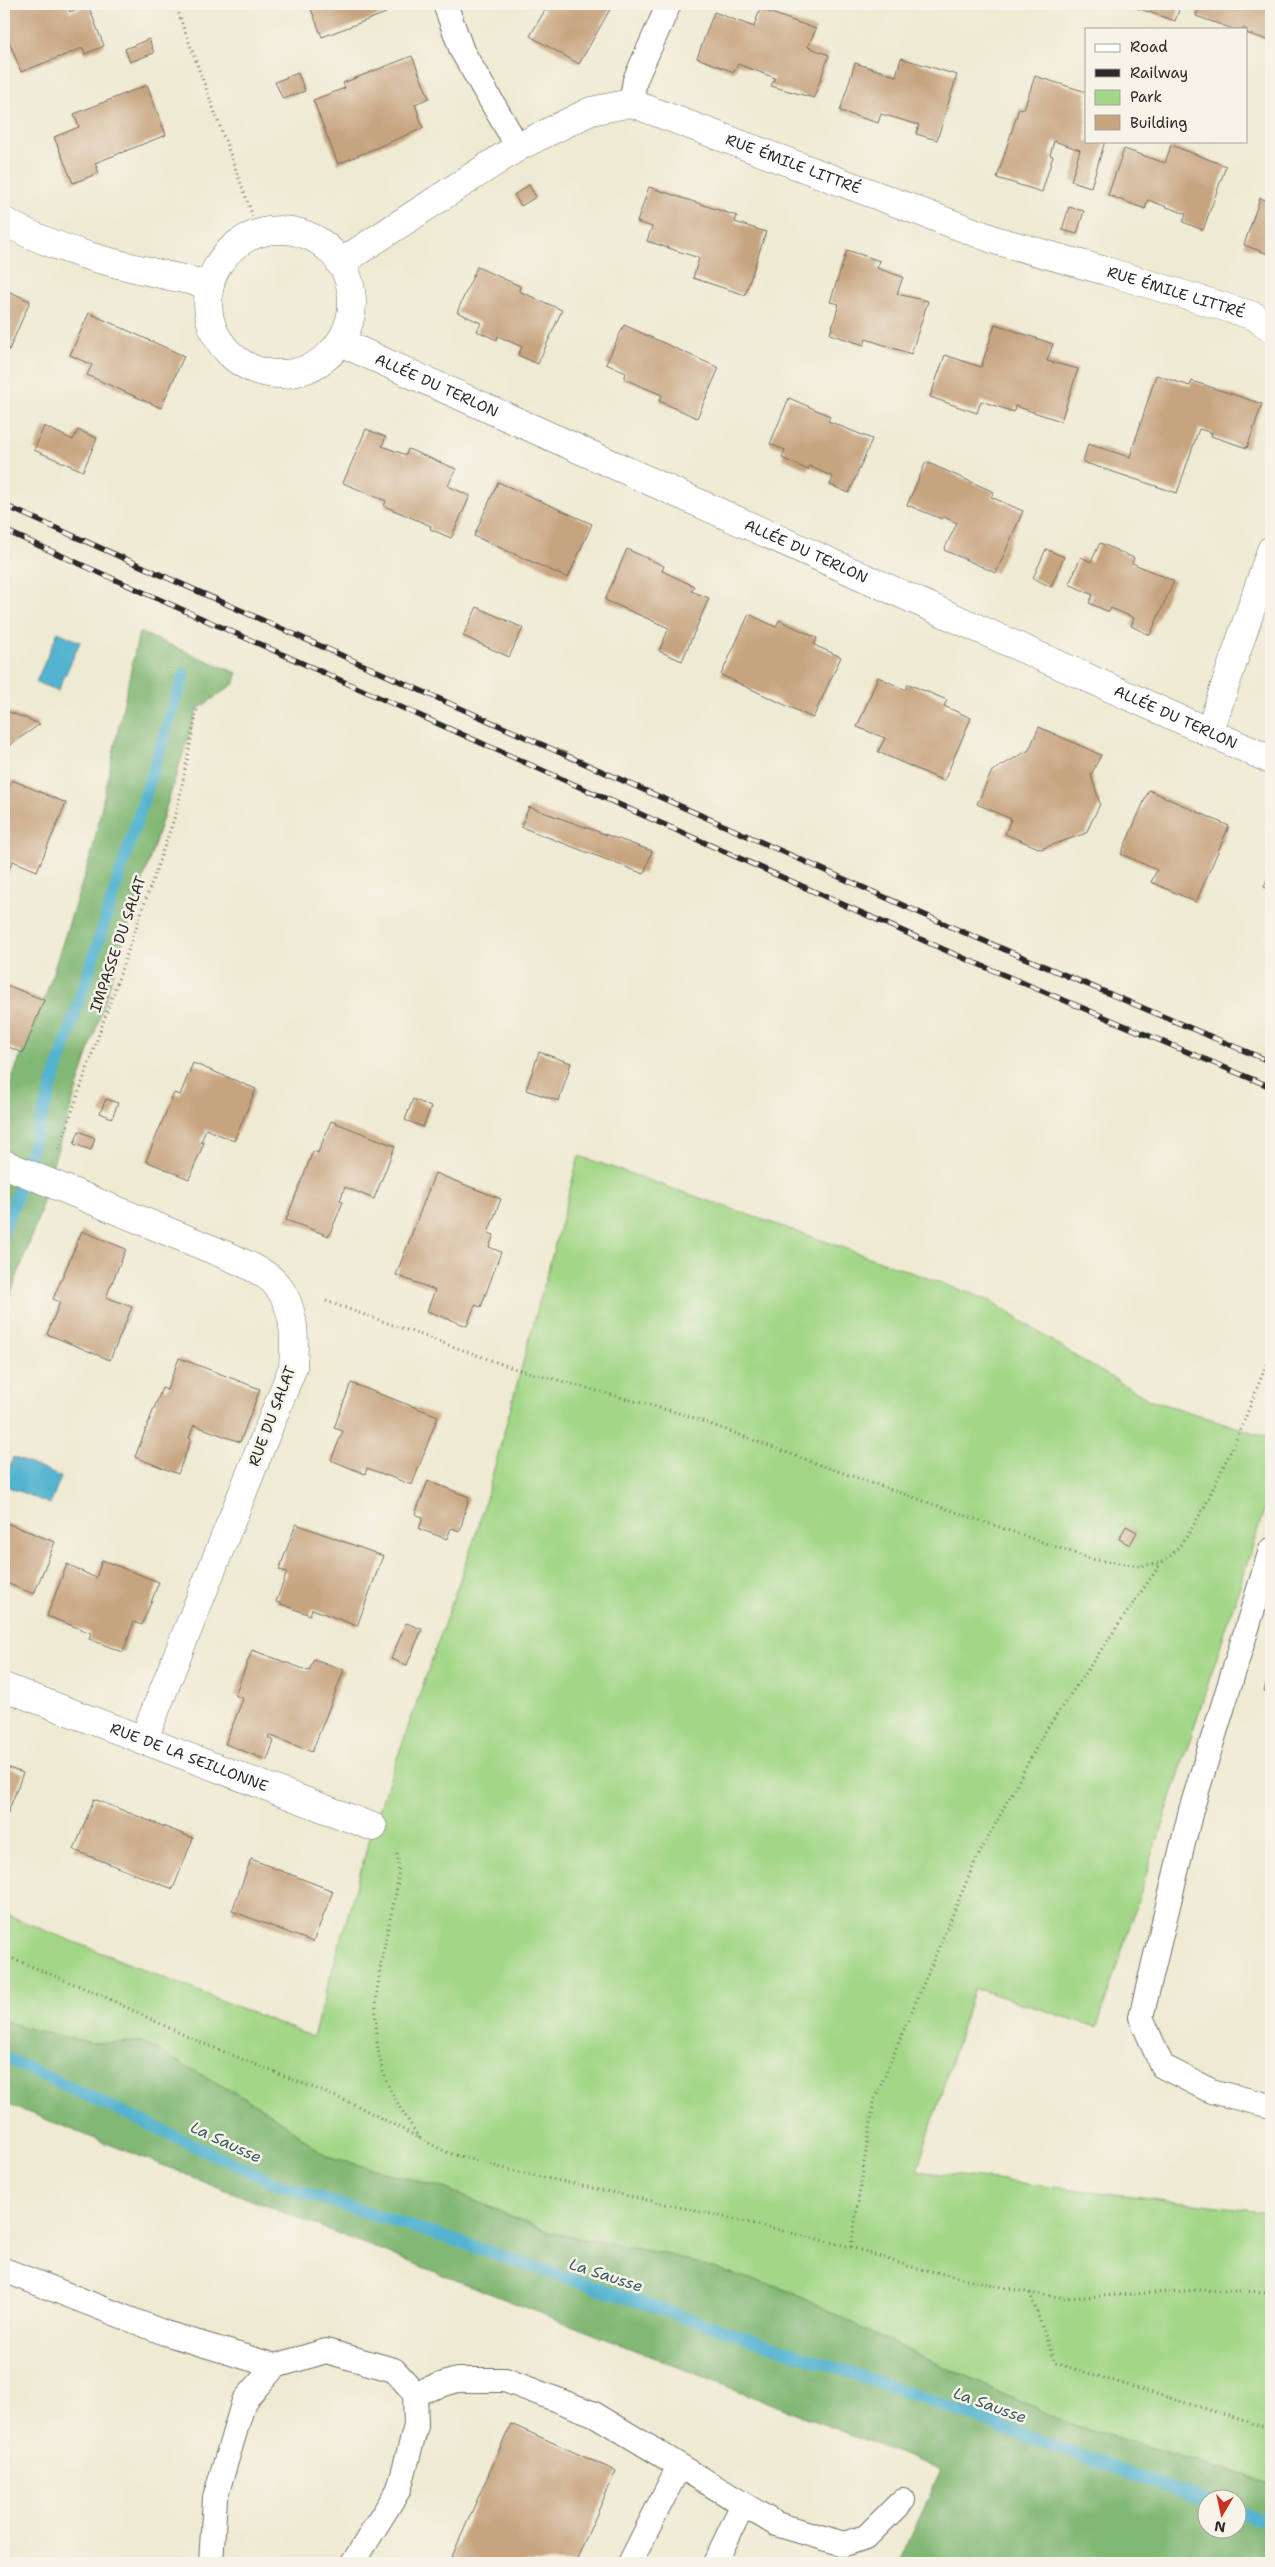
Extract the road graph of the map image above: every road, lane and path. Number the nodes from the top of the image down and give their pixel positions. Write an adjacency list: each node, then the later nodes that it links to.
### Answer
1 (175, 4): 7 (path)
2 (445, 4): 5 (lane)
3 (669, 4): 4 (lane)
4 (630, 103): 5 (street); 10 (street, RUE ÉMILE LITTRÉ)
5 (518, 147): 8 (street)
6 (4, 221): 9 (street)
7 (259, 233): 8 (street); 9 (street)
8 (340, 262): 11 (street)
9 (210, 285): 11 (street)
10 (1271, 328)
11 (340, 342): 14 (street, ALLÉE DU TERLON)
12 (1271, 550): 14 (street)
13 (197, 710): 17 (path, IMPASSE DU SALAT)
14 (1209, 734): 15 (street, ALLÉE DU TERLON)
15 (1271, 760)
16 (4, 1164): 17 (street, RUE DU SALAT)
17 (47, 1182): 18 (street, RUE DU SALAT)
18 (276, 1284): 21 (path); 23 (street, RUE DU SALAT)
19 (1271, 1352): 21 (path)
20 (1271, 1550): 26 (lane)
21 (1161, 1563): 28 (path)
22 (4, 1687): 23 (street, RUE DE LA SEILLONNE)
23 (143, 1740): 24 (street, RUE DE LA SEILLONNE)
24 (373, 1827): 27 (path)
25 (4, 1955): 27 (path)
26 (1271, 2106)
27 (420, 2140): 28 (path)
28 (851, 2247): 31 (path)
29 (4, 2270): 32 (lane)
30 (1271, 2292): 31 (path)
31 (1030, 2293): 34 (path)
32 (275, 2366): 33 (lane); 38 (lane)
33 (415, 2392): 35 (lane); 39 (lane)
34 (1271, 2429)
35 (679, 2466): 37 (lane); 40 (lane)
36 (903, 2500): 37 (lane)
37 (743, 2504): 41 (lane)
38 (211, 2563)
39 (354, 2563)
40 (630, 2563)
41 (715, 2563)

